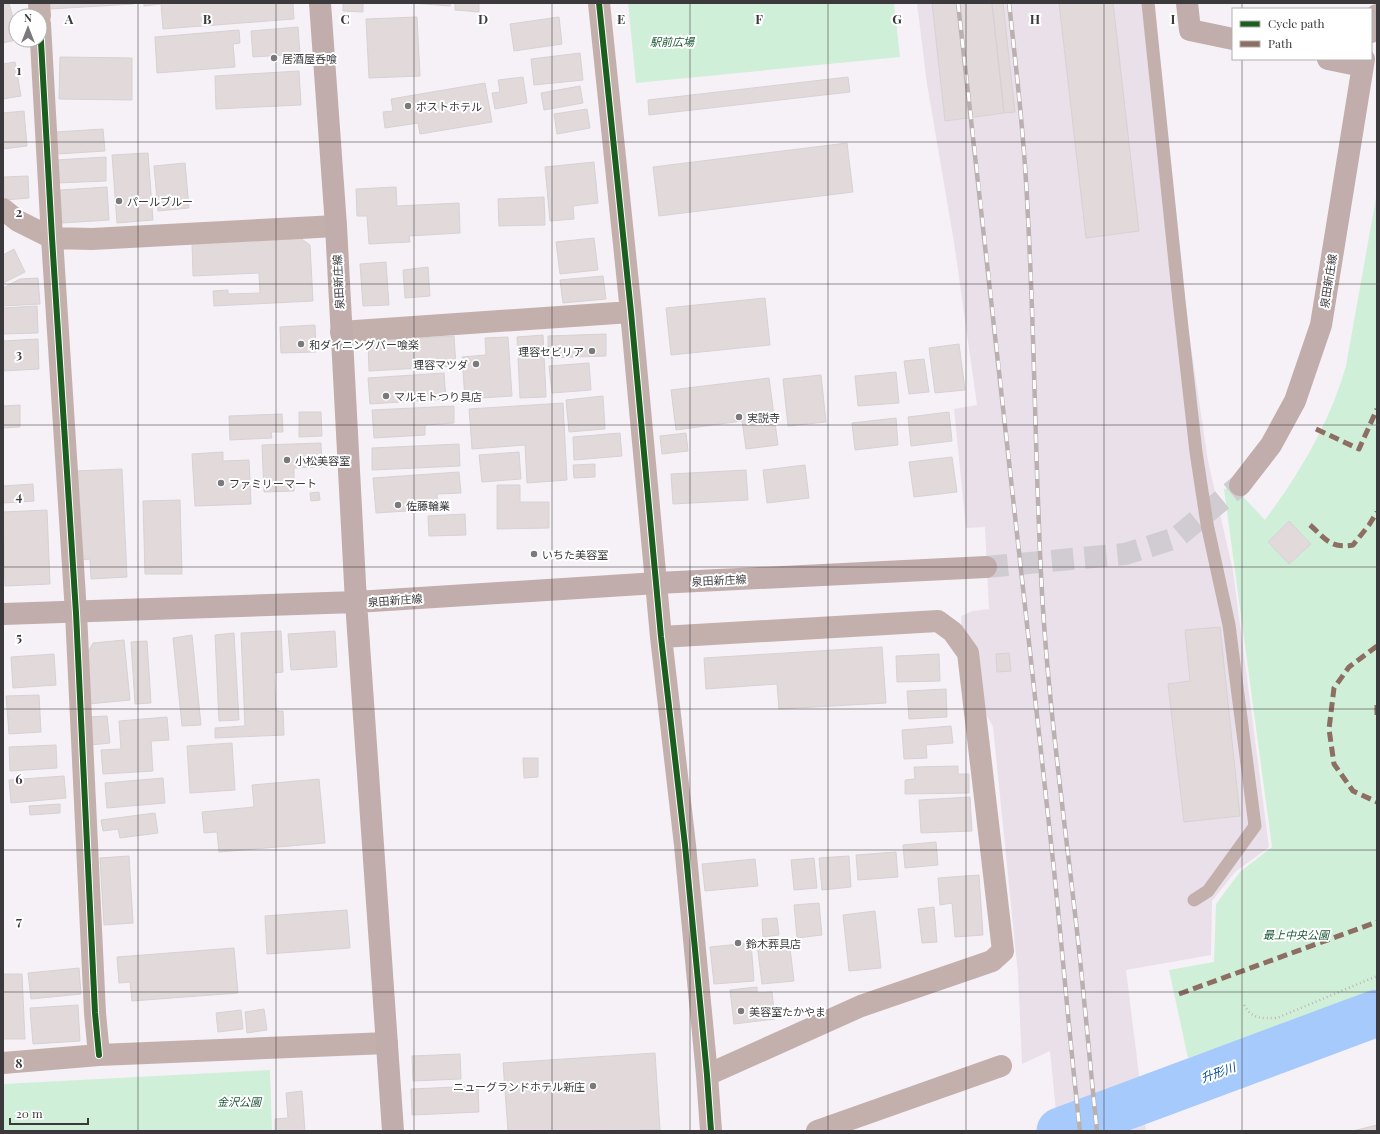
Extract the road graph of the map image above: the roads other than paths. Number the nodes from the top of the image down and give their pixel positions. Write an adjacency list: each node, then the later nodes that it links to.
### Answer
1 (320, 3): 12 (main road, 泉田新庄線)
2 (599, 3): 14 (street)
3 (1148, 3): 23 (lane)
4 (1187, 3): 7 (main road)
5 (1377, 16): 6 (main road)
6 (1372, 29)
7 (1232, 39)
8 (41, 48): 13 (street)
9 (1337, 60): 10 (main road)
10 (1363, 63): 16 (main road, 泉田新庄線)
11 (3, 209): 13 (street)
12 (336, 226): 13 (street); 15 (main road, 泉田新庄線)
13 (52, 238): 20 (street)
14 (631, 312): 15 (street); 18 (street)
15 (341, 332): 19 (main road, 泉田新庄線)
16 (1240, 485)
17 (986, 567): 18 (main road, 泉田新庄線)
18 (657, 583): 19 (main road, 泉田新庄線); 22 (street)
19 (356, 602): 20 (main road); 24 (main road)
20 (76, 612): 21 (main road); 25 (street)
21 (3, 614)
22 (661, 637): 28 (street); 28 (street)
23 (1194, 900)
24 (387, 1043): 25 (street); 29 (main road)
25 (99, 1054): 26 (street)
26 (3, 1063)
27 (1001, 1066): 31 (street)
28 (707, 1075): 30 (street)
29 (393, 1131)
30 (711, 1131)
31 (818, 1131)

